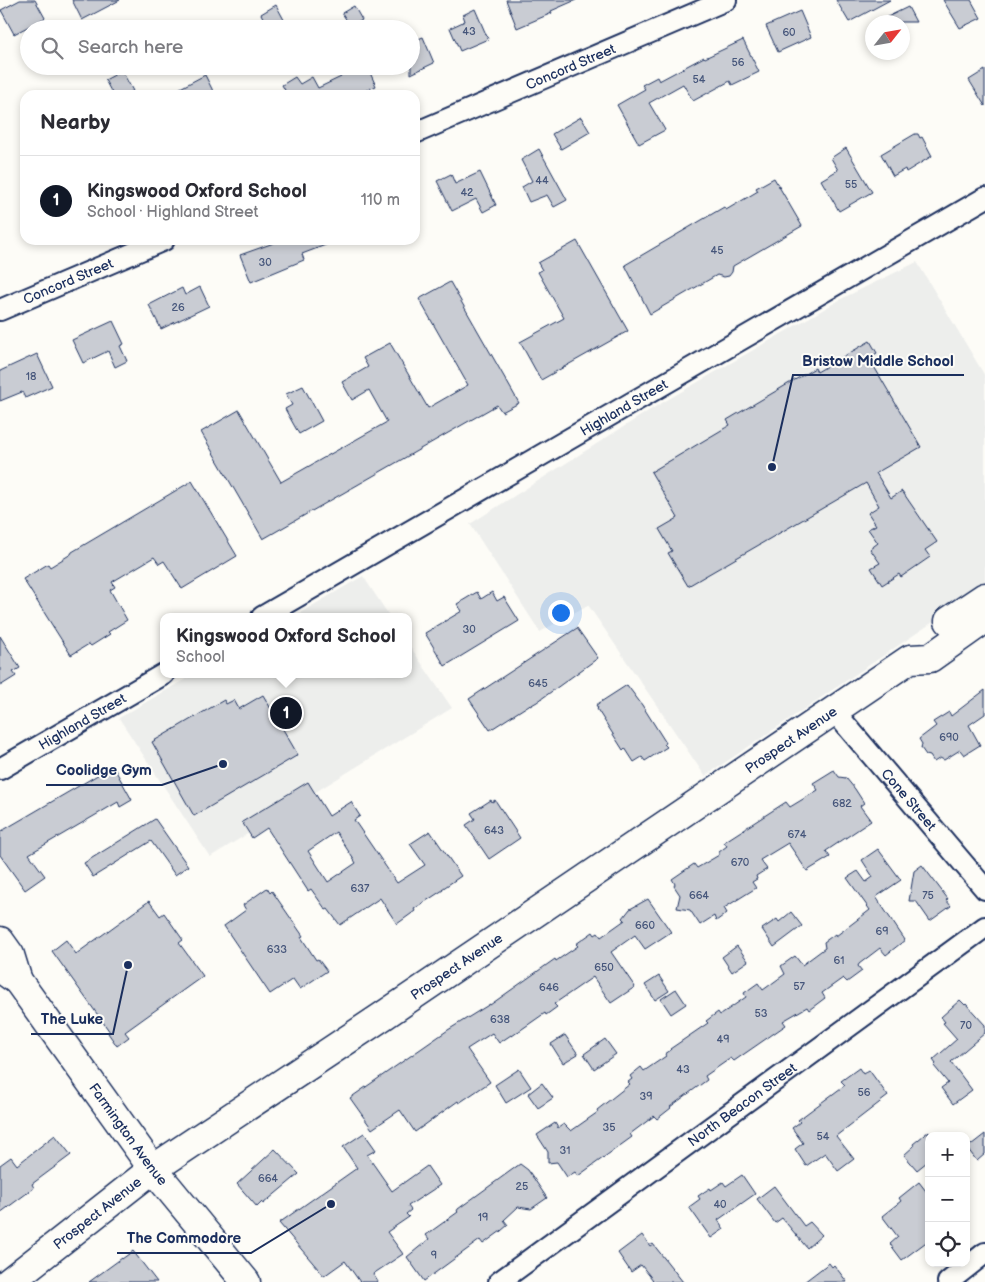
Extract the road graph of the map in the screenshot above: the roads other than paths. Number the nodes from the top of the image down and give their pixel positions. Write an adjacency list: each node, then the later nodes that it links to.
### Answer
1 (726, 0): 2 (street, Concord Street)
2 (420, 131)
3 (985, 198): 7 (street, Highland Street)
4 (152, 245): 5 (street, Concord Street)
5 (0, 310)
6 (985, 597): 9 (main road, Prospect Avenue)
7 (269, 613)
8 (985, 618): 9 (main road, Prospect Avenue)
9 (910, 659): 11 (main road, Prospect Avenue)
10 (160, 676): 12 (street, Highland Street)
11 (834, 711): 13 (street, Cone Street); 17 (main road, Prospect Avenue)
12 (0, 769)
13 (985, 889)
14 (985, 927): 21 (street, North Beacon Street)
15 (0, 941): 16 (main road, Farmington Avenue)
16 (9, 975): 17 (main road, Farmington Avenue)
17 (153, 1169): 19 (main road, Prospect Avenue); 20 (main road, Farmington Avenue)
18 (985, 1253): 22 (street)
19 (8, 1282)
20 (246, 1282)
21 (499, 1282)
22 (948, 1282)

